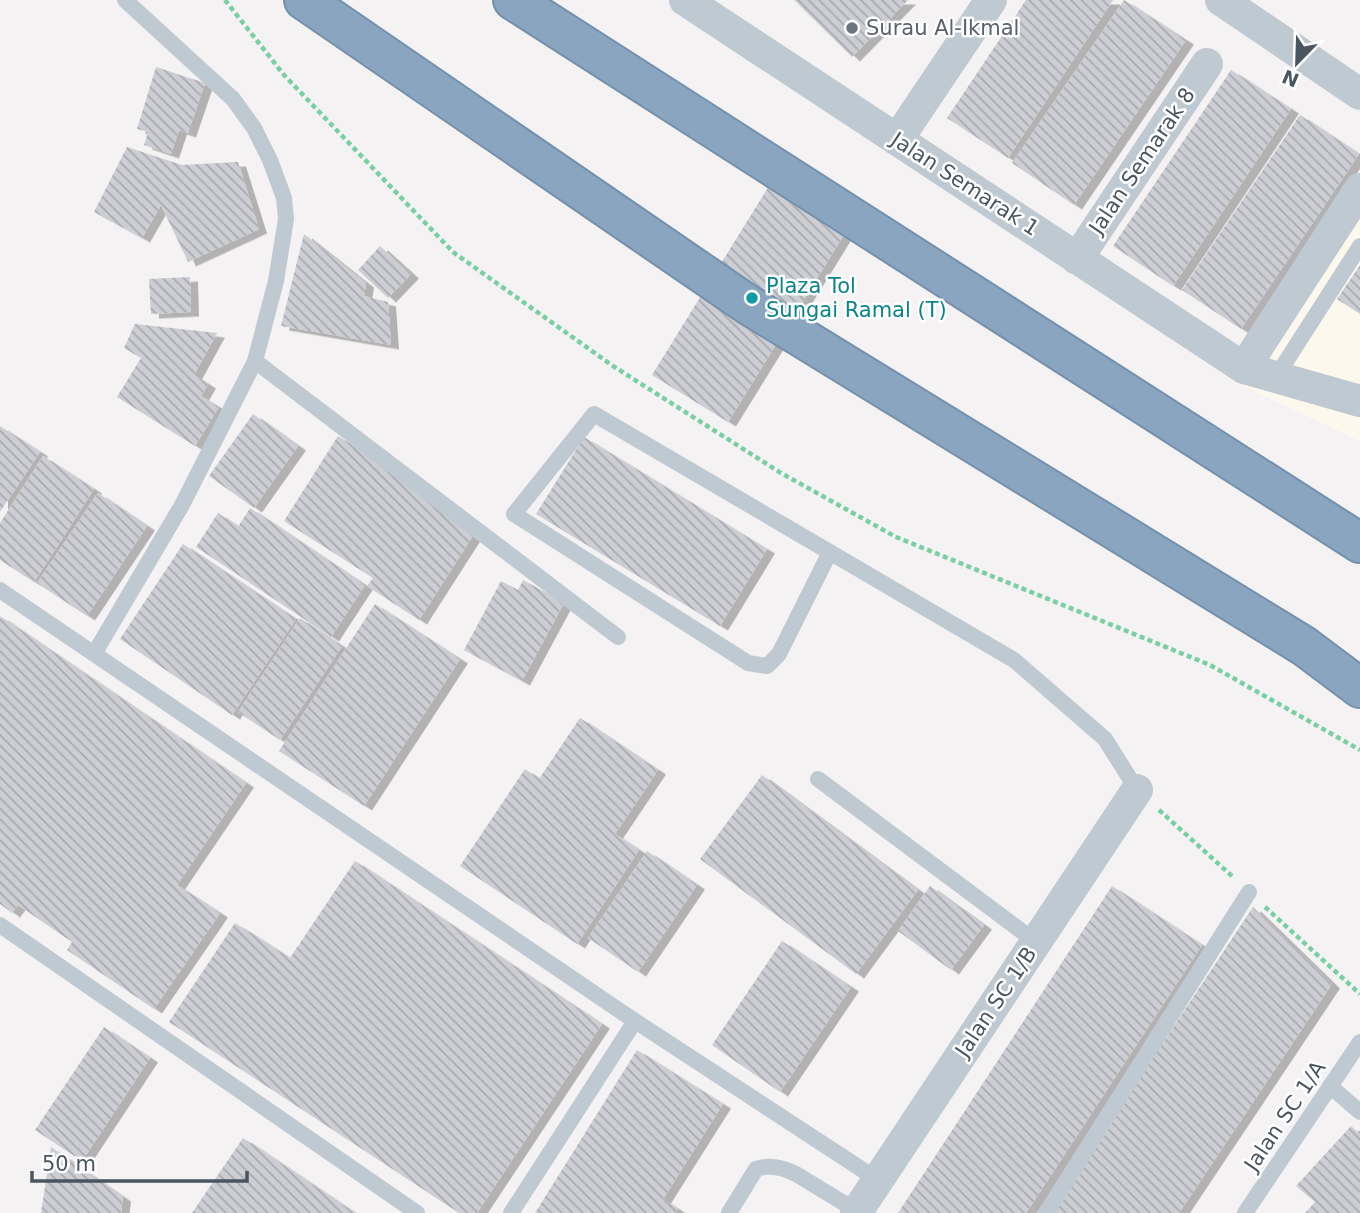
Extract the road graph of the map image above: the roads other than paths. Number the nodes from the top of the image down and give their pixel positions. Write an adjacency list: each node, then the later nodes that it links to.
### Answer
1 (125, 0): 13 (lane)
2 (304, 0): 22 (highway)
3 (513, 0): 17 (highway)
4 (685, 0): 9 (street, Jalan Semarak 1)
5 (991, 0): 9 (street)
6 (1221, 0): 8 (street)
7 (1207, 64): 12 (street, Jalan Semarak 8)
8 (1360, 94)
9 (897, 140): 12 (street, Jalan Semarak 1)
10 (1360, 189): 14 (street)
11 (1360, 246): 15 (lane)
12 (1077, 258): 14 (street, Jalan Semarak 1)
13 (255, 361): 20 (lane); 21 (lane)
14 (1244, 368): 15 (street, Jalan Semarak 1)
15 (1276, 377): 16 (street, Jalan Semarak 1)
16 (1360, 401)
17 (1360, 543)
18 (830, 552): 18 (lane); 24 (lane)
19 (0, 590): 21 (lane)
20 (618, 637)
21 (94, 654): 28 (lane)
22 (1360, 688)
23 (818, 779): 27 (lane)
24 (1137, 790): 27 (street, Jalan SC 1/B)
25 (1249, 892): 37 (lane)
26 (0, 925): 34 (lane)
27 (1036, 942): 32 (street, Jalan SC 1/B)
28 (635, 1021): 32 (lane); 35 (lane)
29 (1360, 1042): 30 (lane, Jalan SC 1/A)
30 (1330, 1086): 31 (lane); 38 (lane, Jalan SC 1/A)
31 (1360, 1112)
32 (878, 1180): 33 (street, Jalan SC 1/B)
33 (856, 1212): 36 (lane)
34 (417, 1213)
35 (511, 1213)
36 (729, 1213)
37 (1046, 1213)
38 (1245, 1213)

